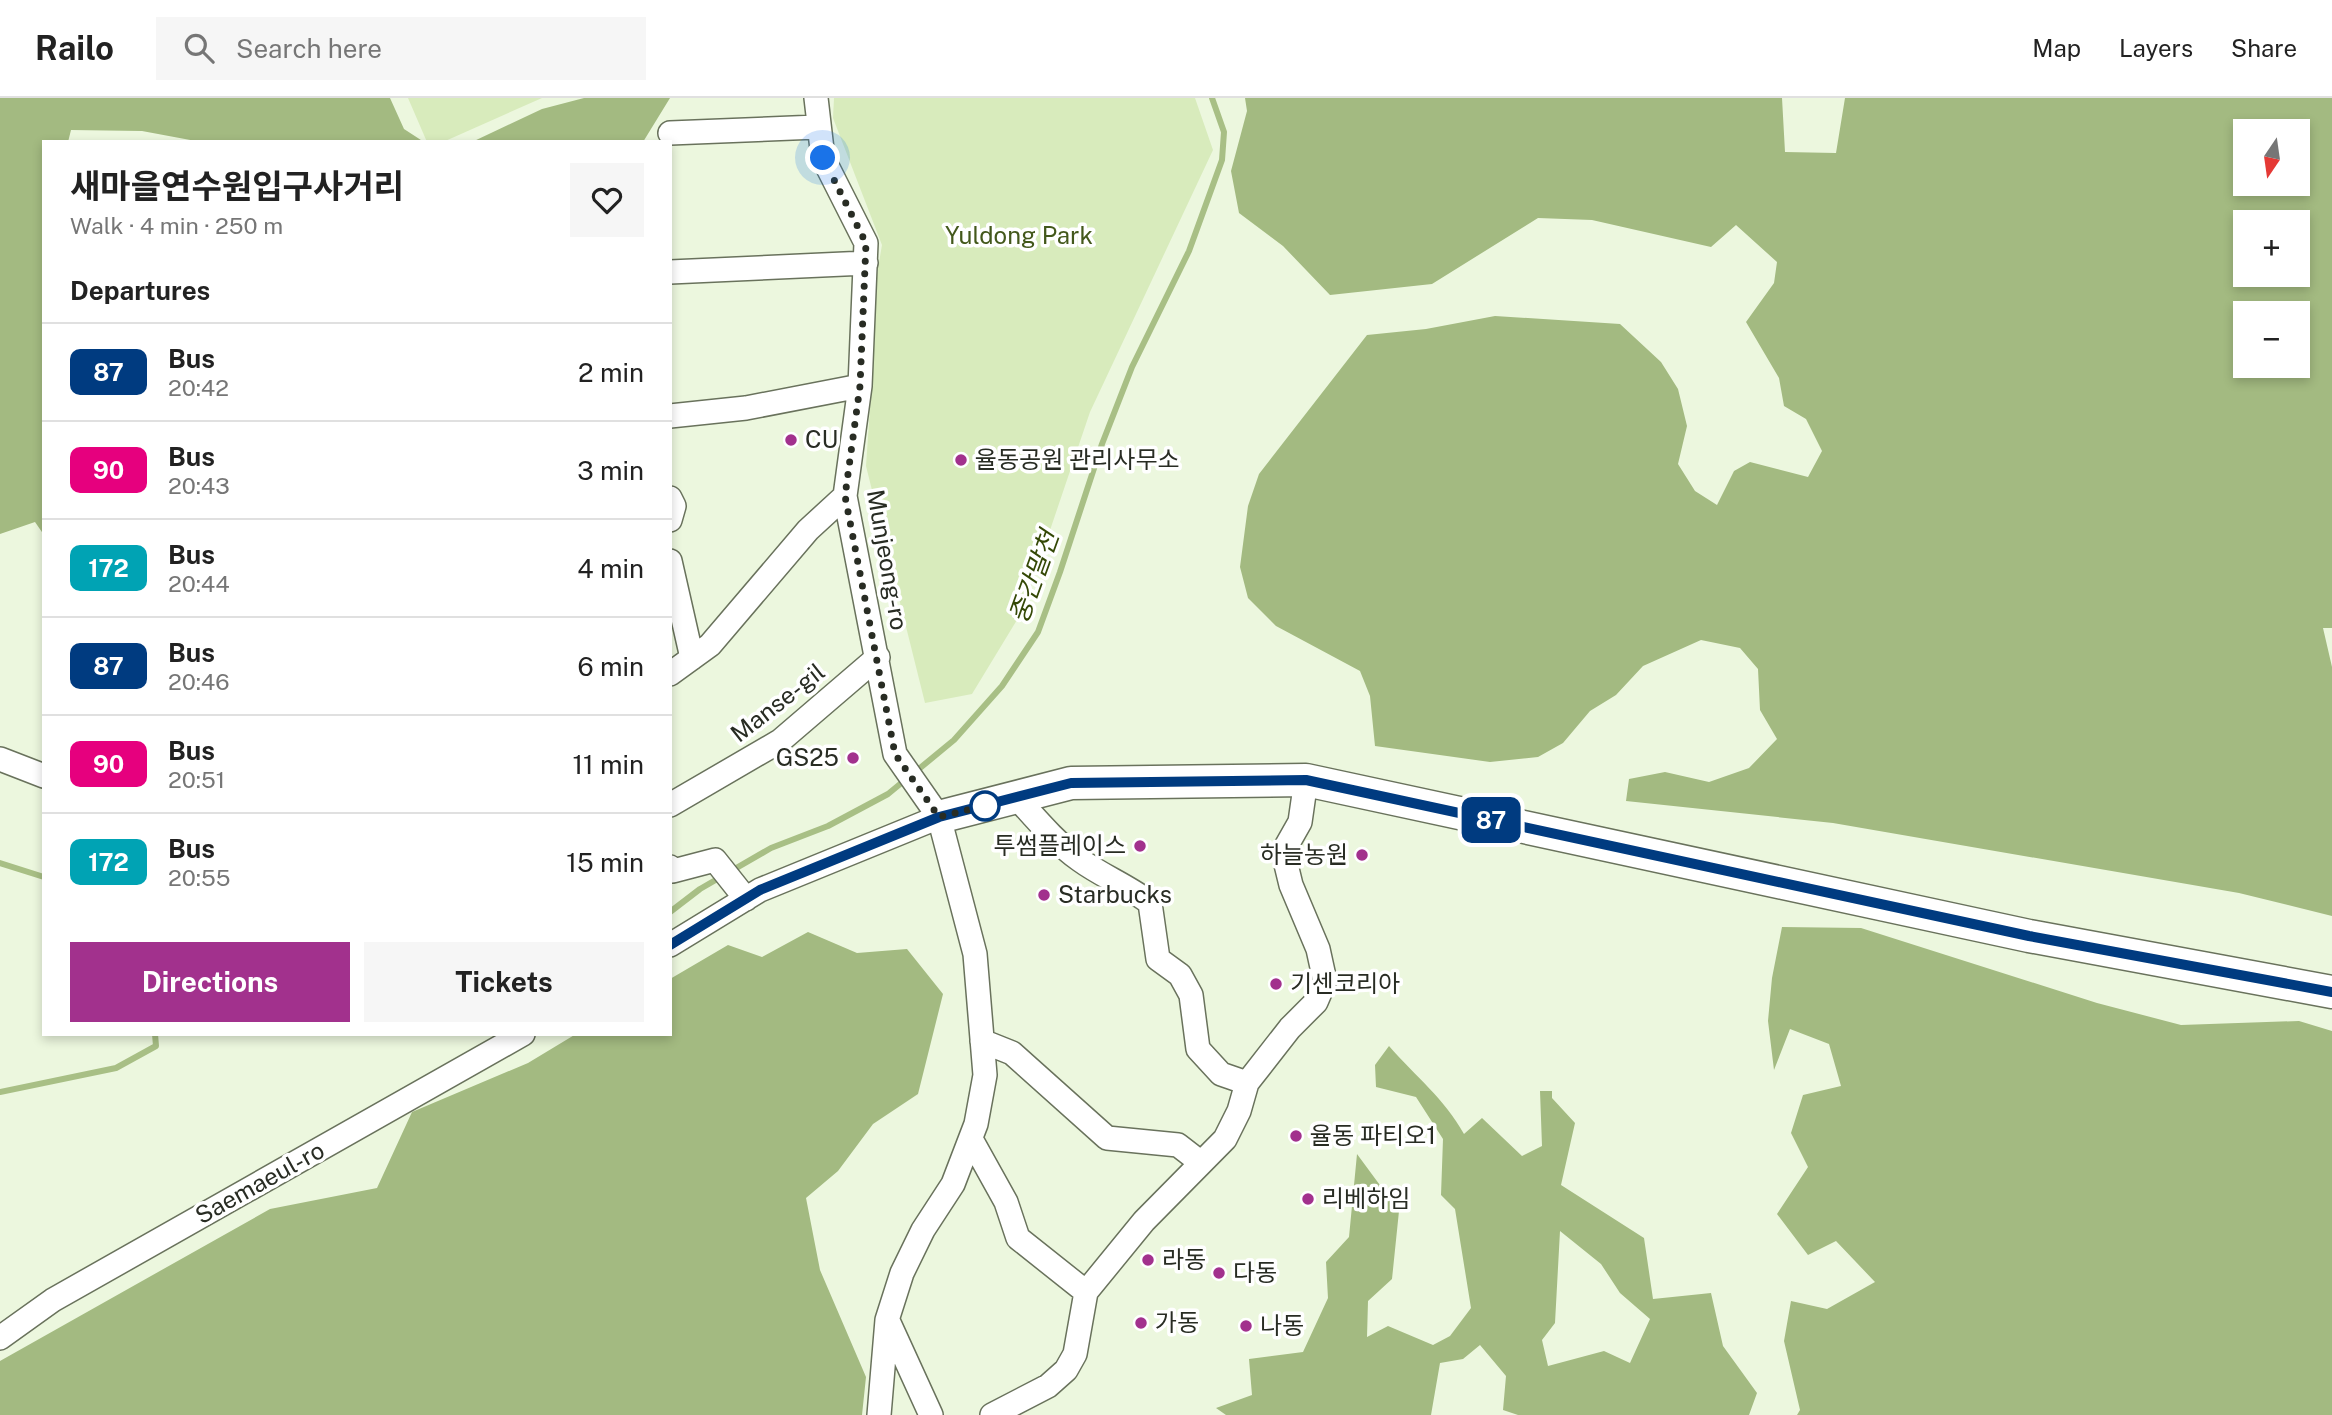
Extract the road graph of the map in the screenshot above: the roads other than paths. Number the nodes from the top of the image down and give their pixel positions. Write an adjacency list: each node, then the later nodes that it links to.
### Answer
1 (816, 98): 2 (street, Munjeong-ro)
2 (817, 127): 3 (street); 4 (street, Munjeong-ro)
3 (670, 133)
4 (866, 263): 5 (street); 6 (street, Munjeong-ro)
5 (672, 272)
6 (860, 386): 7 (street); 8 (street, Munjeong-ro)
7 (672, 416)
8 (845, 496): 10 (street, Munjeong-ro); 11 (street)
9 (672, 570): 11 (street)
10 (878, 657): 17 (street, Manse-gil); 18 (street, Munjeong-ro)
11 (692, 658): 12 (street)
12 (672, 673)
13 (2, 762): 14 (street)
14 (42, 775)
15 (1306, 780): 16 (street); 22 (street); 25 (street)
16 (1017, 798): 18 (street); 25 (street)
17 (672, 804)
18 (939, 817): 20 (street); 24 (street)
19 (672, 870): 20 (street)
20 (740, 892): 21 (street)
21 (672, 943)
22 (2332, 992)
23 (519, 1036): 30 (street, Saemaeul-ro)
24 (982, 1041): 26 (street); 27 (street)
25 (1247, 1083): 27 (street)
26 (971, 1139): 28 (street); 29 (street)
27 (1200, 1162): 28 (street)
28 (1086, 1292): 33 (street)
29 (887, 1320): 31 (street); 32 (street)
30 (0, 1338)
31 (879, 1415)
32 (931, 1415)
33 (992, 1415)

